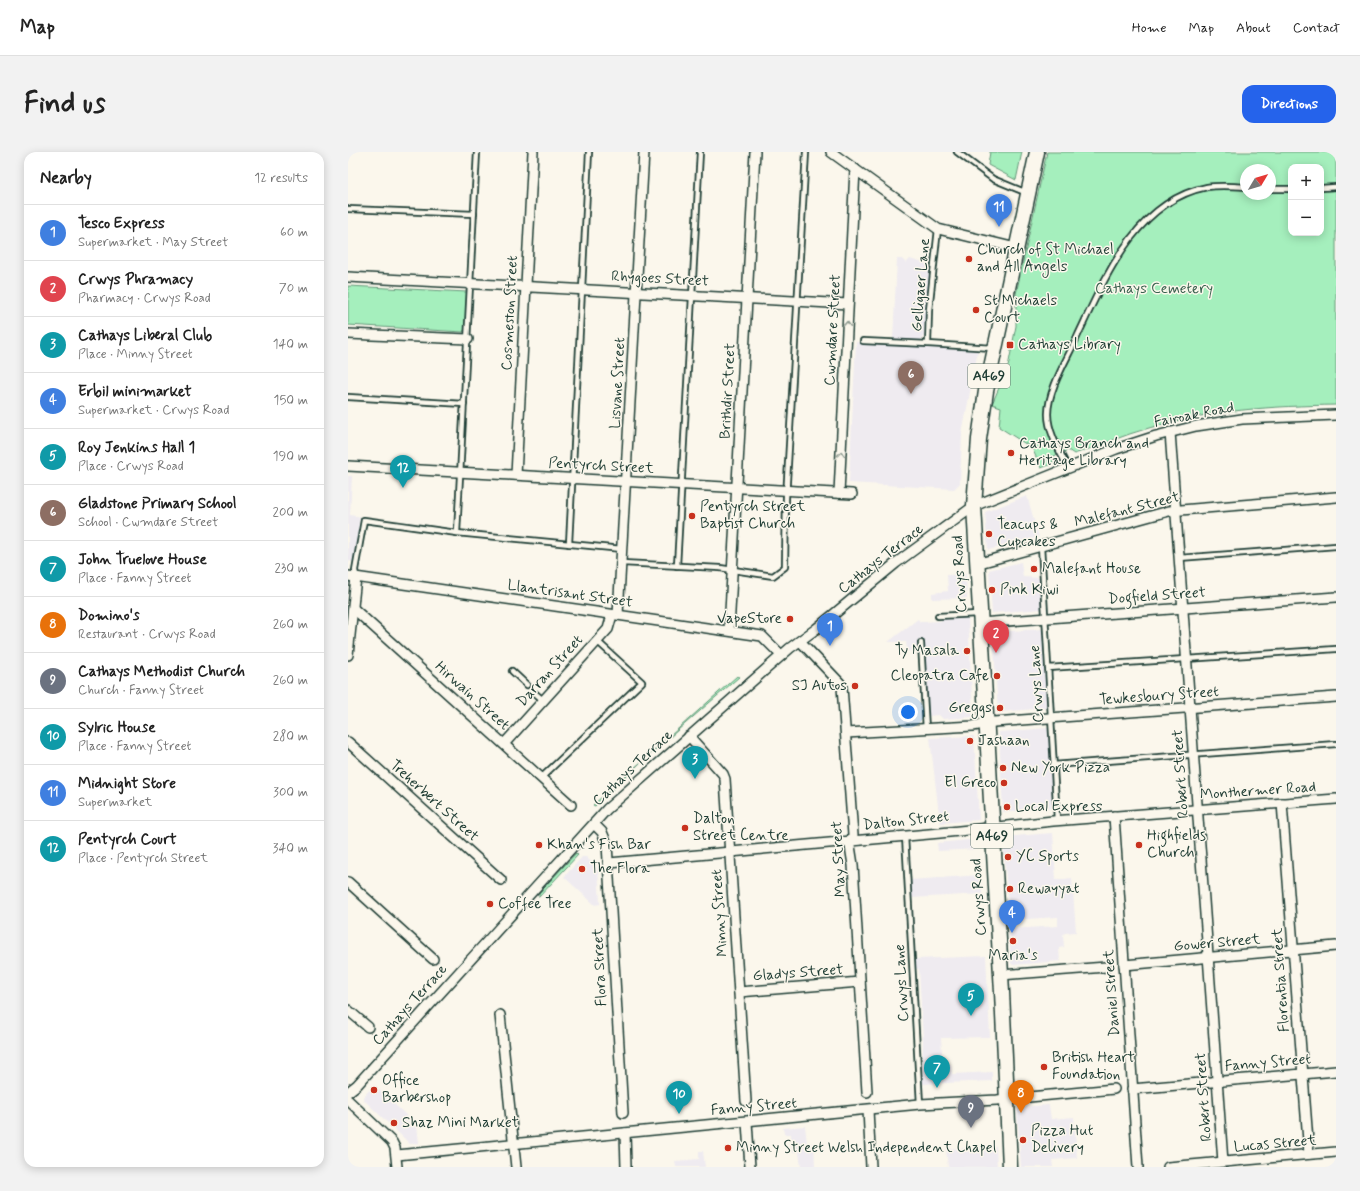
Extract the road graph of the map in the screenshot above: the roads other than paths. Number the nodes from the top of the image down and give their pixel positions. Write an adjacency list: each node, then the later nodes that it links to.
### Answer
1 (477, 152): 19 (lane)
2 (533, 152): 24 (street, Cosmeston Street)
3 (589, 152): 25 (lane)
4 (644, 152): 26 (street, Lisvane Street)
5 (700, 152): 27 (lane)
6 (755, 152): 28 (street, Brithdir Street)
7 (806, 152): 29 (lane)
8 (831, 152): 11 (street)
9 (957, 152): 17 (lane)
10 (1038, 152): 17 (main road, A469)
11 (855, 169): 20 (street); 30 (street, Cwmdare Street)
12 (1240, 187): 41 (lane)
13 (1336, 187): 14 (lane)
14 (1324, 188)
15 (1276, 189): 16 (lane)
16 (1288, 189)
17 (1028, 193): 21 (main road, A469)
18 (348, 210): 19 (lane)
19 (474, 214): 23 (lane)
20 (938, 229): 21 (street); 34 (lane, Gelligaer Lane)
21 (1016, 248): 35 (main road, A469)
22 (348, 276): 23 (street, Rhygoes Street)
23 (470, 283): 24 (street, Rhygoes Street); 32 (lane)
24 (526, 286): 25 (street, Rhygoes Street); 43 (street, Cosmeston Street)
25 (581, 289): 26 (street, Rhygoes Street); 44 (lane)
26 (636, 292): 27 (street, Rhygoes Street); 45 (street, Lisvane Street)
27 (692, 295): 28 (street, Rhygoes Street); 46 (lane)
28 (747, 298): 29 (street, Rhygoes Street); 47 (street, Brithdir Street)
29 (798, 301): 30 (street, Rhygoes Street); 48 (lane)
30 (848, 304): 49 (street, Cwmdare Street, one-way to 30)
31 (348, 334): 32 (street)
32 (468, 339): 37 (lane)
33 (863, 341): 34 (lane, Gelligaer Lane)
34 (928, 344): 35 (lane, Gelligaer Lane)
35 (995, 348): 52 (main road, A469)
36 (348, 397): 37 (lane)
37 (464, 404): 42 (lane)
38 (1336, 415): 39 (street, Fairoak Road)
39 (1170, 432): 41 (street, Fairoak Road); 53 (street, Robert Street)
40 (348, 466): 42 (street, Pentyrch Street)
41 (1068, 468): 52 (street, Fairoak Road)
42 (460, 472): 43 (street, Pentyrch Street); 54 (lane)
43 (516, 475): 44 (street, Pentyrch Street)
44 (572, 478): 45 (street, Pentyrch Street); 55 (lane)
45 (626, 481): 46 (street, Pentyrch Street); 58 (street, Lisvane Street)
46 (682, 484): 47 (street, Pentyrch Street); 62 (lane)
47 (737, 487): 48 (street, Pentyrch Street); 63 (street, Brithdir Street)
48 (787, 490): 49 (street, Pentyrch Street); 63 (lane)
49 (839, 493): 50 (street, Pentyrch Street)
50 (852, 494)
51 (1336, 497): 53 (street, Malefant Street)
52 (974, 506): 61 (main road, Crwys Road / A469); 74 (street, Cathays Terrace)
53 (1176, 510): 56 (street, Malefant Street); 59 (street, Robert Street)
54 (457, 533): 55 (lane); 64 (lane)
55 (569, 544): 58 (lane)
56 (1041, 546): 61 (street, Malefant Street); 71 (lane, Crwys Lane)
57 (1336, 546): 59 (lane)
58 (622, 549): 60 (street, Lisvane Street)
59 (1179, 558): 66 (street, Robert Street)
60 (622, 563): 62 (lane); 68 (street, Lisvane Street)
61 (976, 564): 70 (main road, Crwys Road / A469)
62 (677, 566): 63 (lane)
63 (733, 570): 72 (street, Brithdir Street)
64 (352, 576): 67 (street); 68 (street, Llantrisant Street)
65 (1336, 597): 66 (street, Dogfield Street)
66 (1183, 608): 71 (street, Dogfield Street); 79 (street, Robert Street)
67 (354, 609): 77 (street); 93 (street, Hirwain Street)
68 (615, 615): 72 (street, Llantrisant Street); 73 (street, Darran Street)
69 (938, 616): 70 (lane)
70 (980, 618): 71 (street, Dogfield Street); 88 (main road, Crwys Road / A469)
71 (1045, 618): 80 (lane, Crwys Lane)
72 (729, 630): 78 (street, Llantrisant Street)
73 (596, 641): 85 (street, Darran Street); 97 (lane)
74 (800, 641): 78 (street, Cathays Terrace); 90 (street, May Street)
75 (921, 643): 89 (lane)
76 (1336, 648): 79 (lane)
77 (348, 655)
78 (781, 655): 91 (street, Cathays Terrace)
79 (1187, 658): 80 (lane); 86 (street, Robert Street)
80 (1048, 668): 87 (lane, Crwys Lane)
81 (512, 671): 82 (lane)
82 (526, 685)
83 (536, 694): 85 (lane)
84 (1336, 697): 86 (street, Tewkesbury Street)
85 (543, 700): 93 (street, Darran Street)
86 (1190, 707): 87 (street, Tewkesbury Street); 95 (street, Robert Street)
87 (1050, 718): 88 (street, Tewkesbury Street); 96 (lane, Crwys Lane)
88 (985, 724): 89 (street, Tewkesbury Street); 105 (main road, Crwys Road / A469)
89 (926, 729): 90 (street, Tewkesbury Street)
90 (846, 733): 107 (street, May Street)
91 (688, 736): 104 (street, Cathays Terrace); 108 (street, Minny Street)
92 (348, 742): 110 (street, Treherbert Street)
93 (504, 744): 97 (street, Hirwain Street)
94 (1336, 744): 95 (lane)
95 (1194, 753): 96 (lane); 101 (street, Robert Street)
96 (1054, 765): 103 (lane, Crwys Lane)
97 (541, 778): 100 (street, Hirwain Street)
98 (1336, 799): 99 (street, Monthermer Road)
99 (1282, 803): 101 (street, Monthermer Road); 113 (street, Florentia Street)
100 (571, 805)
101 (1198, 810): 102 (street, Monthermer Road); 114 (street, Robert Street)
102 (1114, 816): 103 (street, Monthermer Road); 116 (street, Daniel Street)
103 (1056, 820): 105 (street, Monthermer Road)
104 (594, 824): 109 (street, Flora Street); 129 (street, Cathays Terrace)
105 (991, 827): 106 (street, Dalton Street); 118 (main road, Crwys Road / A469)
106 (905, 836): 107 (street, Dalton Street); 134 (lane, Crwys Lane)
107 (852, 841): 108 (street, Dalton Street); 119 (street, May Street)
108 (731, 852): 109 (street, Dalton Street); 120 (street, Minny Street)
109 (609, 862): 136 (street, Flora Street)
110 (501, 880)
111 (348, 882): 115 (street)
112 (1336, 946): 113 (street, Gower Street)
113 (1293, 949): 114 (street, Gower Street); 125 (street, Florentia Street)
114 (1208, 958): 116 (street, Gower Street); 126 (street, Robert Street)
115 (432, 959)
116 (1124, 965): 128 (street, Daniel Street)
117 (1106, 967): 118 (street)
118 (1001, 974): 131 (main road, Crwys Road / A469)
119 (860, 982): 120 (street, Gladys Street); 130 (street, May Street)
120 (739, 992): 133 (street, Minny Street)
121 (348, 1010): 123 (street)
122 (500, 1015): 139 (street)
123 (368, 1027)
124 (1336, 1071): 125 (street, Fanny Street)
125 (1302, 1073): 126 (street, Fanny Street); 141 (street, Florentia Street)
126 (1217, 1082): 128 (street, Fanny Street); 143 (street, Robert Street)
127 (1114, 1089): 131 (street, Fanny Street)
128 (1132, 1089): 150 (street, Daniel Street)
129 (348, 1092)
130 (867, 1092)
131 (1006, 1099): 134 (street, Fanny Street); 149 (main road, Crwys Road / A469)
132 (348, 1100): 142 (street)
133 (746, 1101)
134 (920, 1104): 135 (street, Fanny Street)
135 (868, 1110): 137 (street, Fanny Street); 148 (street)
136 (623, 1113)
137 (747, 1122): 138 (street, Fanny Street); 147 (street)
138 (625, 1133): 139 (street, Fanny Street); 146 (street)
139 (513, 1144): 142 (street, Fanny Street); 145 (street)
140 (1336, 1152): 141 (street, Lucas Street)
141 (1309, 1154): 143 (street, Lucas Street)
142 (396, 1155): 144 (street)
143 (1223, 1162): 151 (street, Lucas Street)
144 (397, 1167)
145 (516, 1167)
146 (626, 1167)
147 (750, 1167)
148 (871, 1167)
149 (1010, 1167)
150 (1138, 1167)
151 (1168, 1167)

